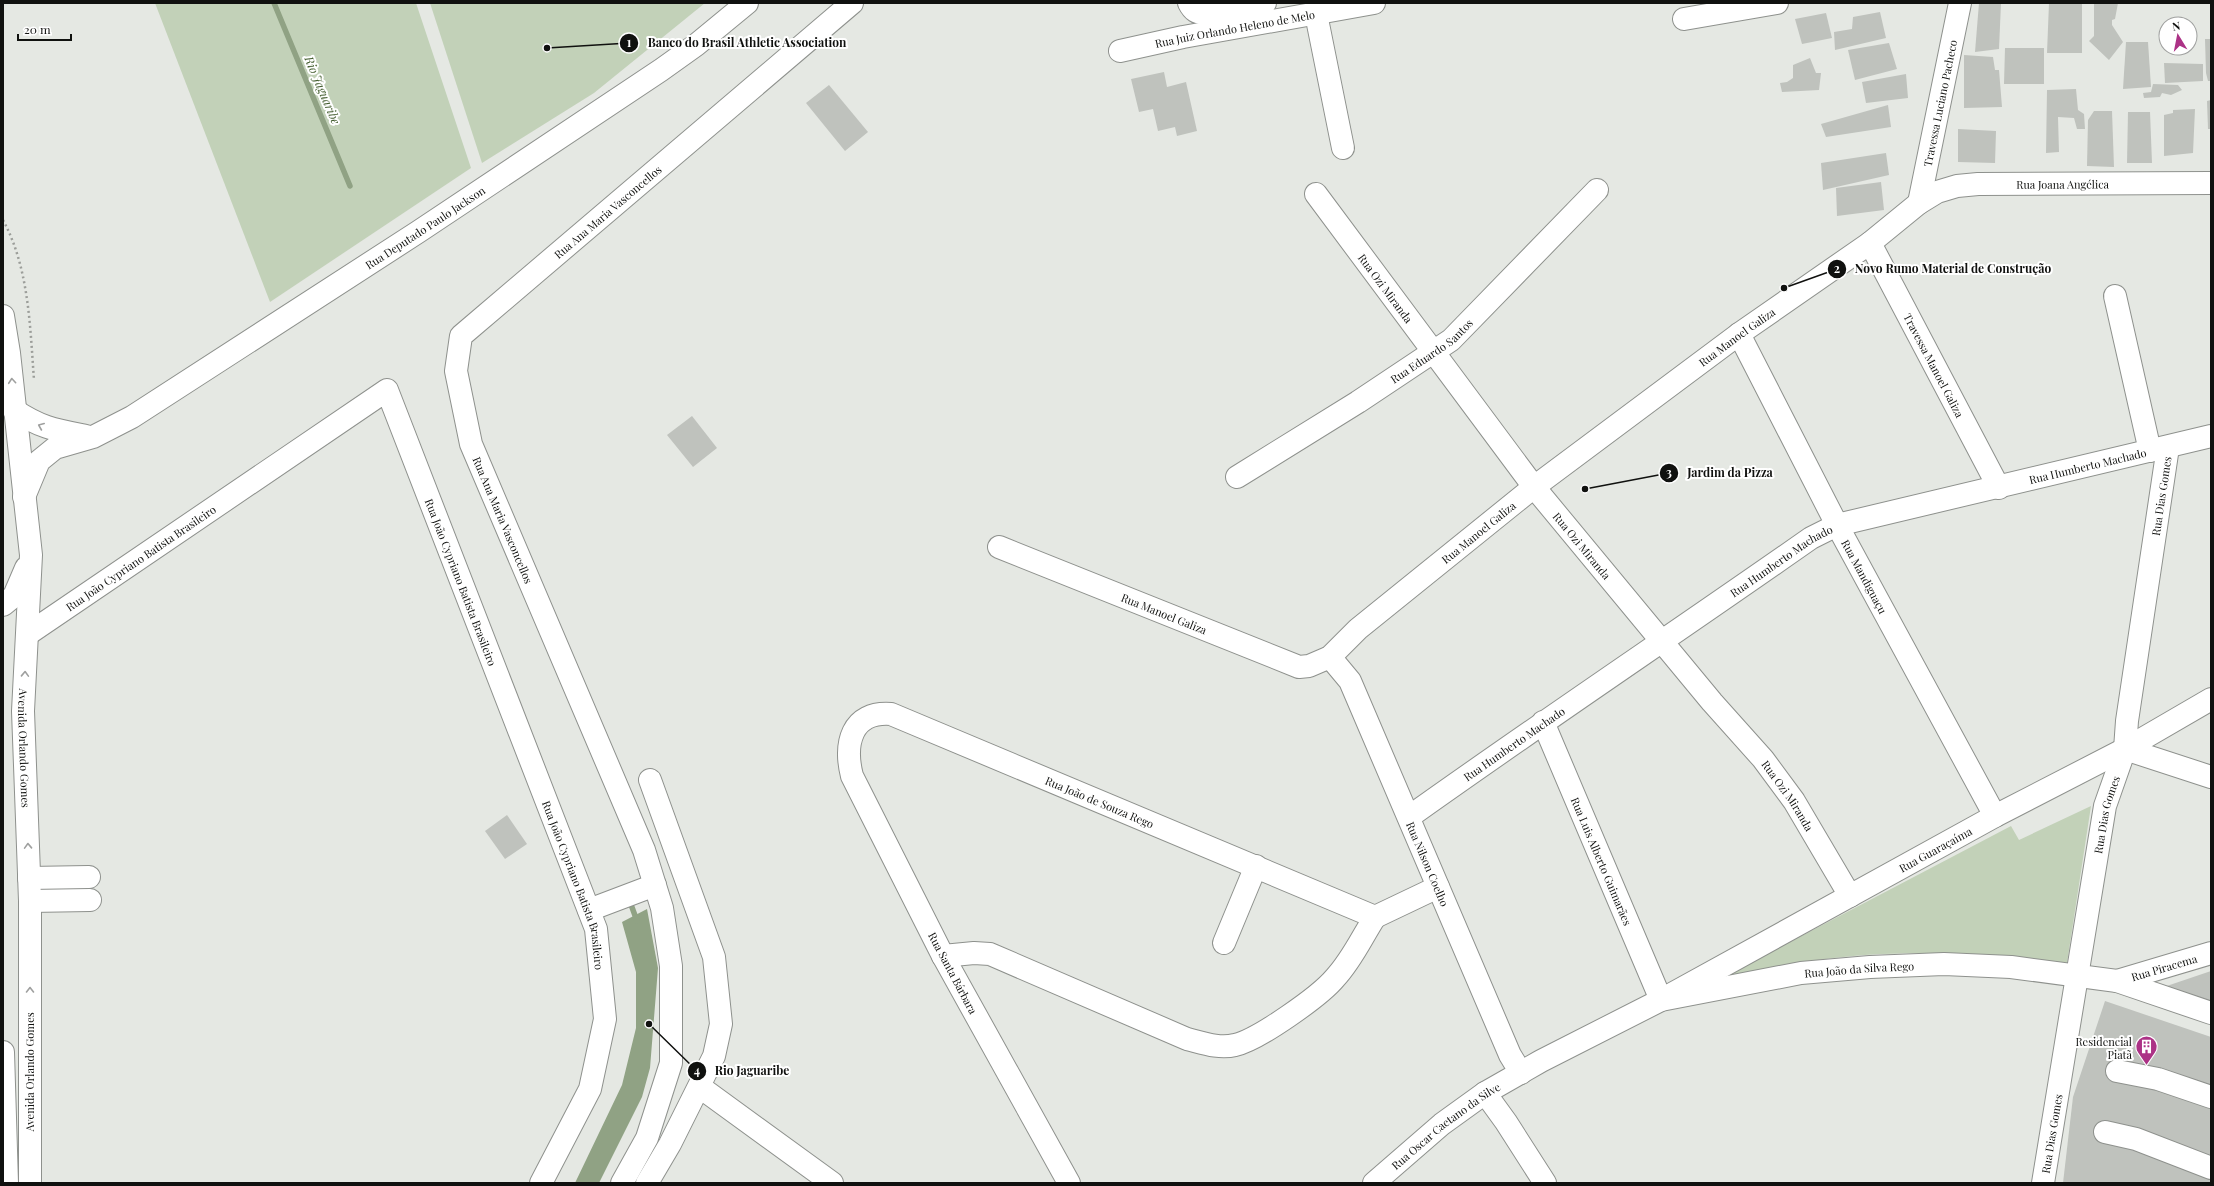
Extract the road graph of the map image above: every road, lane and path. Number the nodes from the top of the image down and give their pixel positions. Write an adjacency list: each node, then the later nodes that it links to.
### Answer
1 (747, 3): 23 (street, Rua Deputado Paulo Jackson)
2 (852, 3): 48 (street, Rua Ana Maria Vasconcellos)
3 (1189, 3): 4 (street)
4 (1265, 3)
5 (1374, 3): 8 (street, Rua Juiz Orlando Heleno de Melo)
6 (1777, 3): 9 (street)
7 (1960, 3): 15 (street, Travessa Luciano Pacheco)
8 (1316, 14): 10 (street, Rua Juiz Orlando Heleno de Melo); 11 (street)
9 (1684, 19)
10 (1120, 52)
11 (1343, 148)
12 (2211, 183): 15 (street, Rua Joana Angélica)
13 (1597, 190): 20 (street, Rua Eduardo Santos)
14 (1316, 194): 20 (street, Rua Ozi Miranda)
15 (1919, 203): 16 (street, Rua Manoel Galiza)
16 (1870, 243): 19 (street, Rua Manoel Galiza); 28 (street, Travessa Manoel Galiza)
17 (2115, 296): 25 (street)
18 (3, 316): 21 (street, Avenida Orlando Gomes, one-way to 18)
19 (1739, 334): 27 (street, Rua Manoel Galiza); 30 (street, Rua Mandiguaçu)
20 (1433, 353): 26 (street, Rua Eduardo Santos); 27 (street, Rua Ozi Miranda)
21 (14, 410): 23 (street, one-way to 21); 24 (street, Avenida Orlando Gomes)
22 (2211, 436): 25 (street, Rua Humberto Machado)
23 (93, 437): 24 (street, Rua Deputado Paulo Jackson); 29 (street, Rua Deputado Paulo Jackson)
24 (11, 448): 29 (street, Avenida Orlando Gomes)
25 (2159, 449): 28 (street, Rua Humberto Machado); 39 (street, Rua Dias Gomes)
26 (1237, 477)
27 (1534, 487): 35 (street, Rua Ozi Miranda); 36 (street, Rua Manoel Galiza)
28 (1999, 488): 30 (street, Rua Humberto Machado)
29 (24, 497): 32 (street, Avenida Orlando Gomes)
30 (1836, 525): 35 (street, Rua Humberto Machado); 43 (street, Rua Mandiguaçu)
31 (999, 547): 36 (street, Rua Manoel Galiza)
32 (31, 555): 33 (street); 34 (street, Avenida Orlando Gomes)
33 (3, 605)
34 (28, 634): 47 (street, Avenida Orlando Gomes, one-way to 34); 53 (street, Rua João Cypriano Batista Brasileiro)
35 (1662, 642): 38 (street, Rua Humberto Machado); 50 (street, Rua Ozi Miranda)
36 (1330, 657): 44 (street, Rua Nilson Coelho)
37 (2211, 699): 39 (street, Rua Guaraçaíma)
38 (1543, 722): 44 (street, Rua Humberto Machado); 60 (street, Rua Luis Alberto Guimarães)
39 (2125, 749): 41 (street); 43 (street, Rua Guaraçaíma); 58 (street, Rua Dias Gomes)
40 (848, 759): 45 (street, Rua João de Souza Rego); 57 (street, Rua Santa Bárbara)
41 (2211, 777)
42 (650, 780): 65 (street)
43 (1995, 816): 50 (street, Rua Guaraçaíma)
44 (1409, 817): 49 (street, Rua Nilson Coelho)
45 (1256, 866): 54 (street, Rua João de Souza Rego); 55 (street)
46 (89, 877): 47 (street)
47 (29, 878): 51 (street, Avenida Orlando Gomes)
48 (653, 886): 53 (street); 69 (street, Rua Ana Maria Vasconcellos)
49 (1438, 887): 54 (street); 64 (street, Rua Nilson Coelho)
50 (1850, 896): 60 (street, Rua Guaraçaíma)
51 (30, 900): 52 (street); 73 (street, Avenida Orlando Gomes, one-way to 51)
52 (90, 900)
53 (591, 909): 74 (street, Rua João Cypriano Batista Brasileiro)
54 (1376, 917): 57 (street)
55 (1224, 943)
56 (2211, 953): 59 (street, Rua Piracema)
57 (943, 956): 78 (street, Rua Santa Bárbara)
58 (2078, 974): 59 (street, Rua João da Silva Rego); 60 (street, Rua João da Silva Rego); 81 (street, Rua Dias Gomes)
59 (2116, 981): 61 (street, Rua João da Silva Rego)
60 (1660, 1000): 64 (street, Rua João da Silva Rego)
61 (2211, 1013)
62 (3, 1052): 72 (street)
63 (2117, 1072): 67 (street)
64 (1521, 1073): 66 (street, Rua Oscar Caetano da Silve)
65 (700, 1087): 70 (street); 77 (street)
66 (1485, 1093): 79 (street, Rua Oscar Caetano da Silve); 80 (street)
67 (2211, 1097)
68 (2105, 1132): 71 (street)
69 (647, 1138): 70 (street); 75 (street, Rua Ana Maria Vasconcellos)
70 (667, 1148): 76 (street)
71 (2211, 1168)
72 (7, 1183)
73 (30, 1183)
74 (540, 1183)
75 (622, 1183)
76 (647, 1183)
77 (832, 1183)
78 (1069, 1183)
79 (1374, 1183)
80 (1545, 1183)
81 (2043, 1183)

